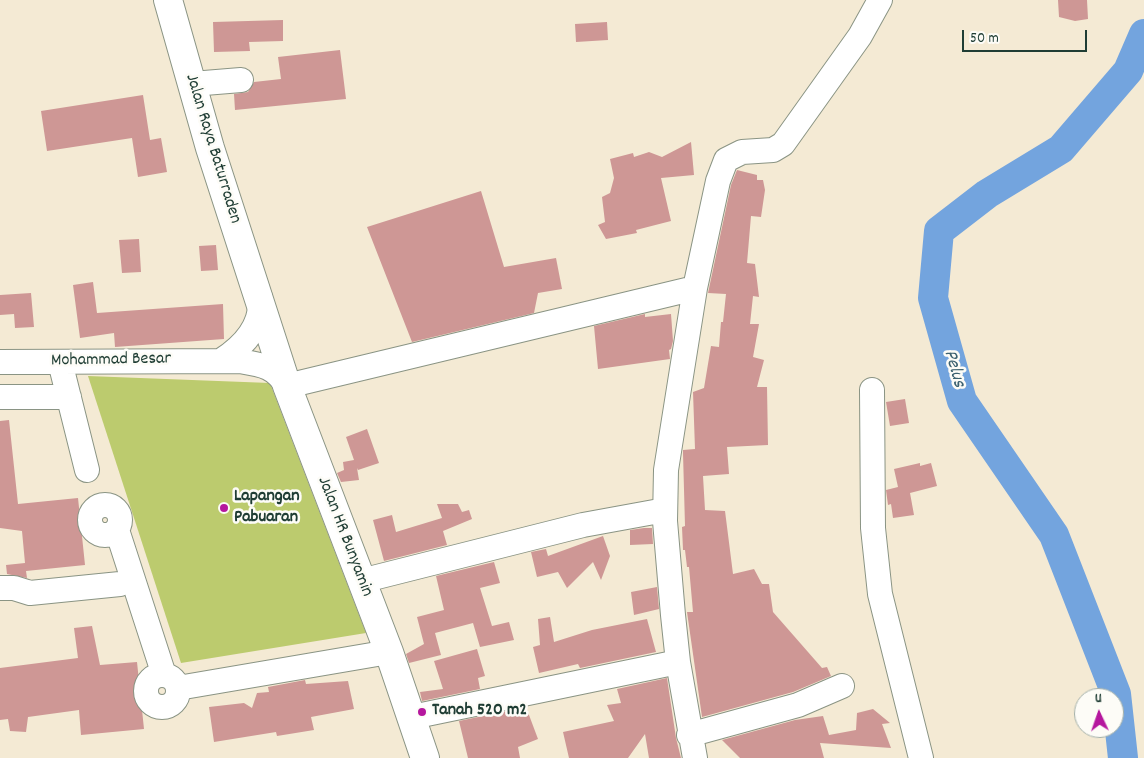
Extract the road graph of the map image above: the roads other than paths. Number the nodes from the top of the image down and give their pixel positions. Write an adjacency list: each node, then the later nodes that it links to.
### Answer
1 (168, 0): 4 (main road, Jalan Raya Baturraden)
2 (880, 0): 5 (street)
3 (241, 80): 4 (street)
4 (192, 84): 6 (main road, Jalan Raya Baturraden)
5 (695, 288): 10 (street); 15 (street)
6 (260, 297): 7 (street, Jalan Raya Baturraden); 10 (main road, Jalan Raya Baturraden)
7 (222, 360): 9 (street, Mohammad Besar); 10 (street, Jalan HR Bunyamin)
8 (0, 362): 9 (street, Mohammad Besar)
9 (60, 362): 13 (street)
10 (287, 386): 16 (main road, Jalan HR Bunyamin)
11 (872, 390): 27 (street)
12 (0, 397): 13 (street)
13 (68, 397): 14 (street)
14 (87, 470)
15 (665, 510): 16 (street); 20 (street)
16 (361, 580): 19 (main road, Jalan HR Bunyamin)
17 (120, 584): 18 (street); 21 (street); 21 (street)
18 (0, 588)
19 (389, 652): 21 (street); 23 (main road, Jalan HR Bunyamin)
20 (678, 662): 23 (street); 24 (street)
21 (165, 680)
22 (842, 686): 24 (street)
23 (412, 717): 25 (main road, Jalan HR Bunyamin)
24 (689, 735): 26 (street)
25 (426, 758)
26 (694, 758)
27 (921, 758)

